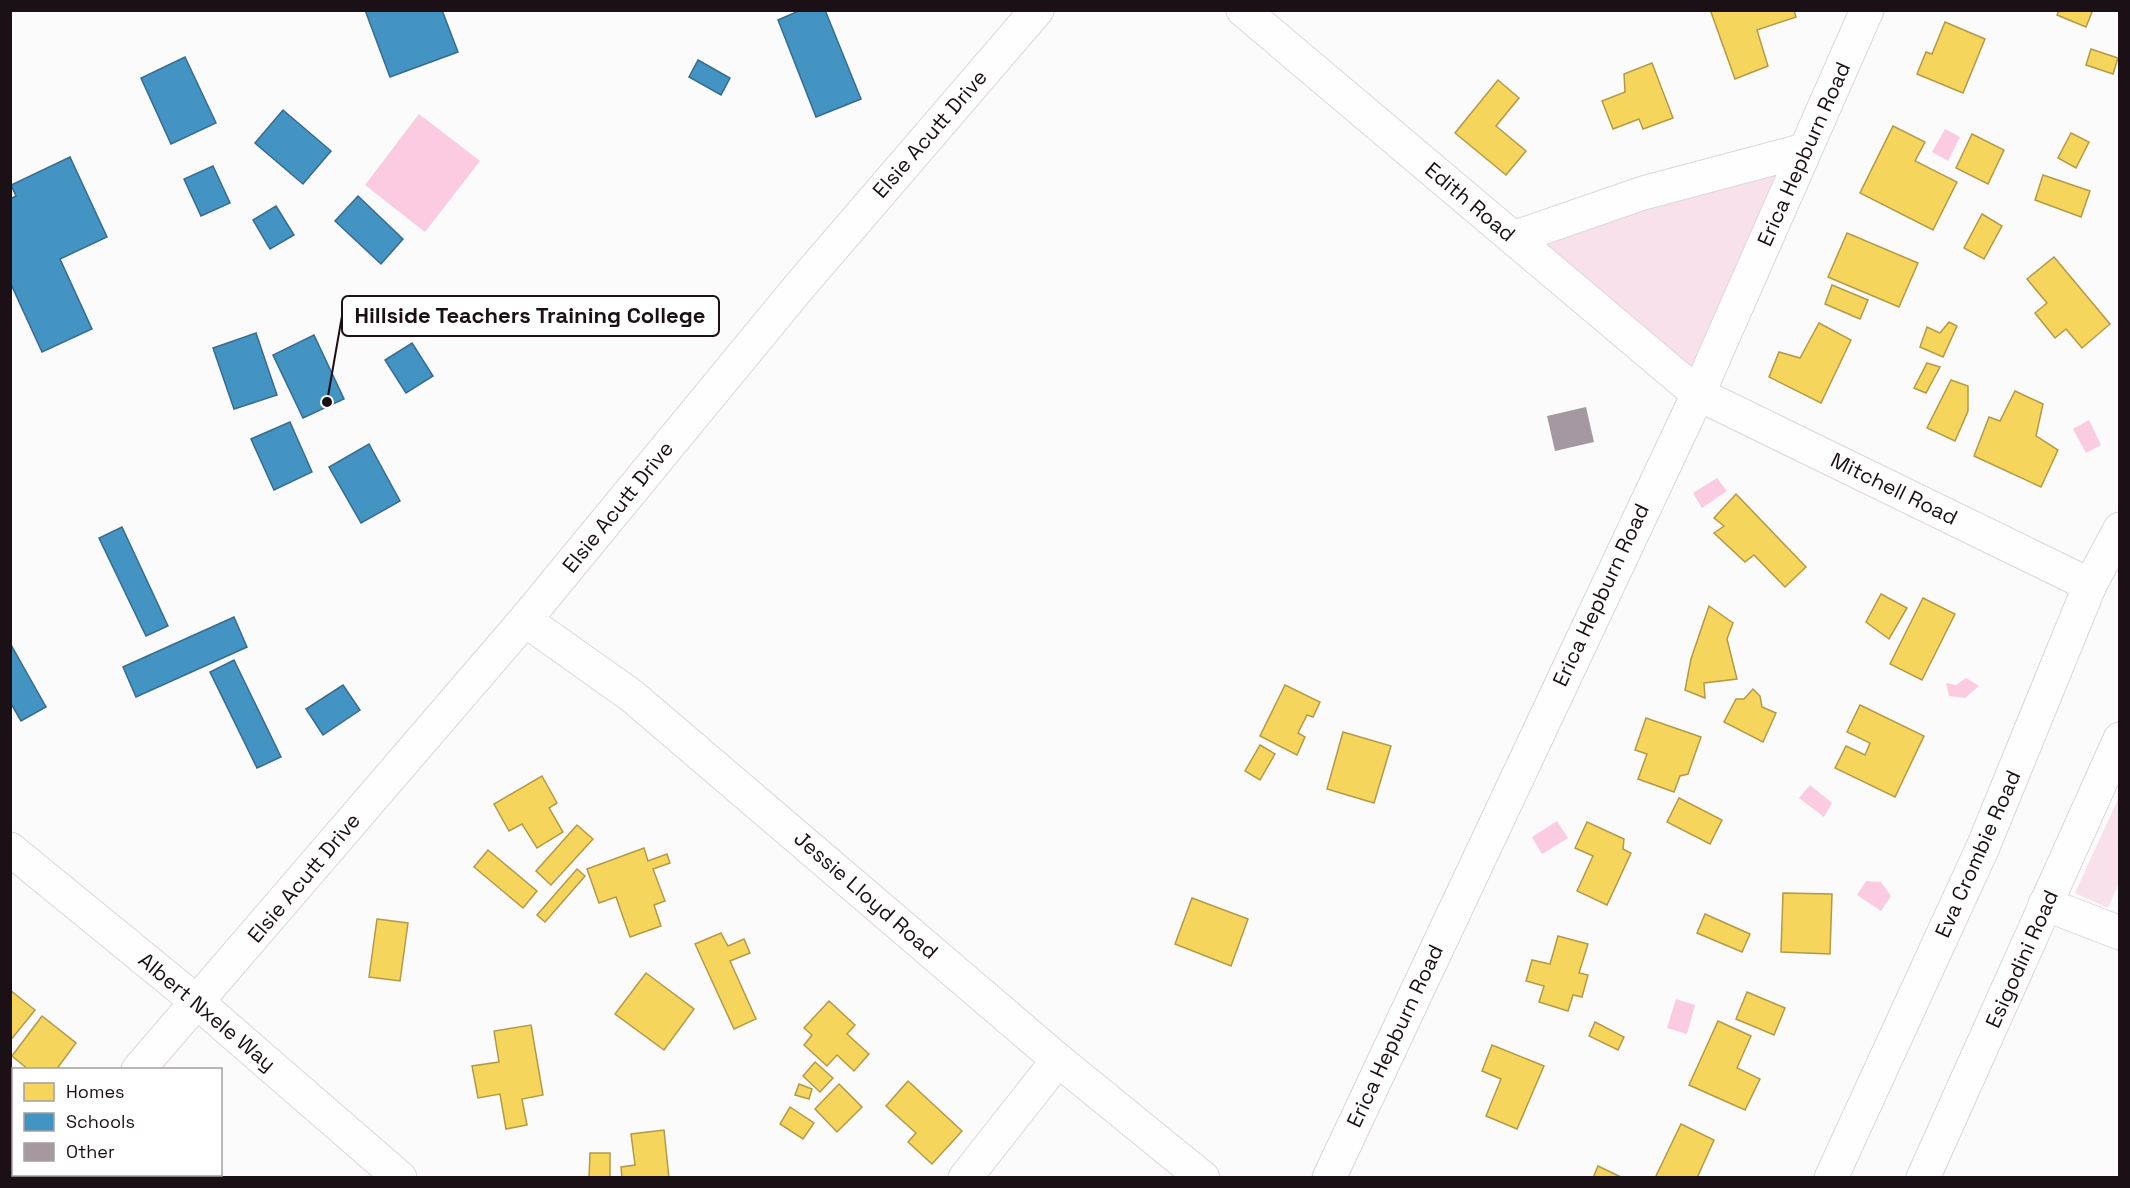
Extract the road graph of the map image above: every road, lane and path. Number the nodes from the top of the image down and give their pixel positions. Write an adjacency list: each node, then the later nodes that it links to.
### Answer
1 (1243, 10): 5 (street, Edith Road)
2 (1867, 10): 4 (street, Erica Hepburn Road)
3 (1033, 12): 9 (street, Elsie Acutt Drive)
4 (1805, 150): 5 (street); 6 (street, Erica Hepburn Road)
5 (1513, 238): 6 (street, Edith Road)
6 (1698, 394): 8 (street, Mitchell Road); 20 (street, Erica Hepburn Road)
7 (2120, 529): 8 (street, Eva Crombie Road)
8 (2090, 585): 21 (street, Eva Crombie Road)
9 (525, 620): 14 (street, Elsie Acutt Drive); 15 (street, Jessie Lloyd Road)
10 (2120, 739): 12 (street, Esigodini Road)
11 (10, 849): 14 (street, Albert Nxele Way)
12 (2045, 904): 13 (street); 22 (street, Esigodini Road)
13 (2117, 926)
14 (196, 1001): 16 (street, Elsie Acutt Drive); 17 (street, Albert Nxele Way)
15 (1058, 1060): 18 (street); 19 (street, Jessie Lloyd Road)
16 (140, 1068)
17 (400, 1178)
18 (965, 1178)
19 (1203, 1178)
20 (1329, 1178)
21 (1831, 1178)
22 (1923, 1178)

